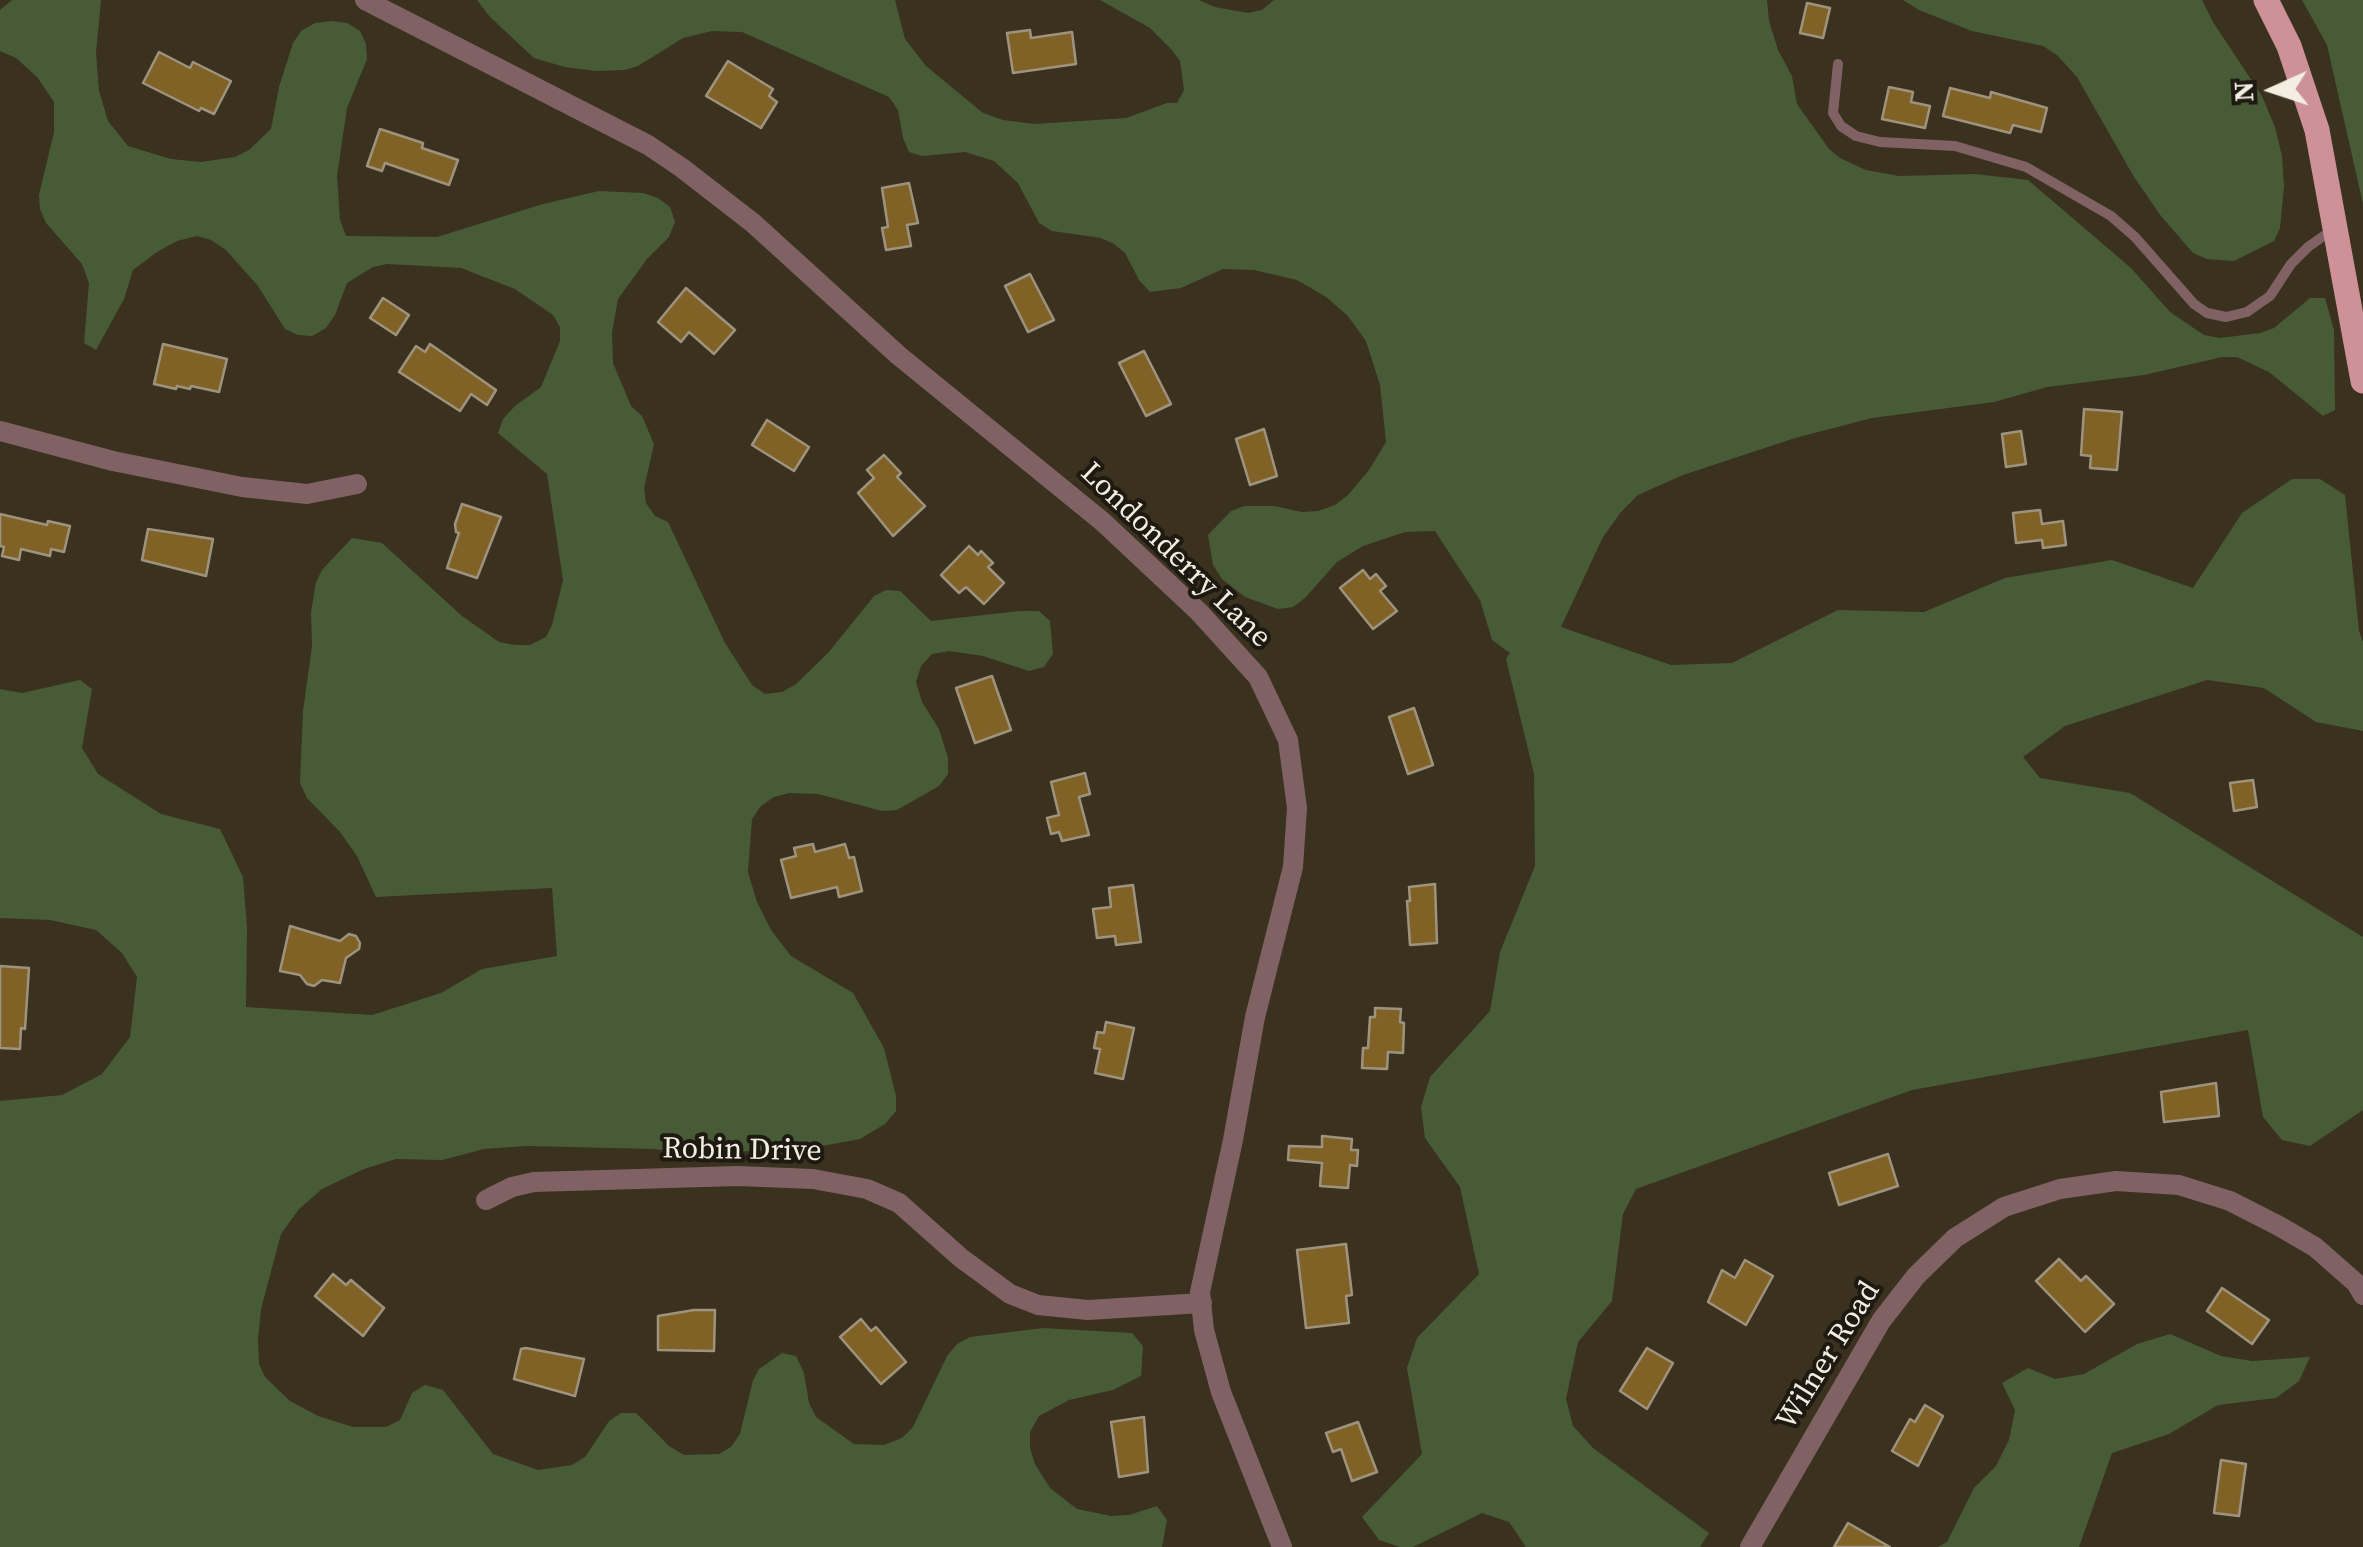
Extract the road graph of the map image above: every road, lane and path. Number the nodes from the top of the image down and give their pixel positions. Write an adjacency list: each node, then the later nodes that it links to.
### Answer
1 (365, 0): 10 (street, Londonderry Lane)
2 (2266, 0): 4 (main road)
3 (1838, 64): 4 (lane)
4 (2335, 228): 5 (main road)
5 (2363, 380)
6 (0, 430): 7 (street)
7 (356, 484)
8 (486, 1200): 10 (street, Robin Drive)
9 (2363, 1294): 12 (street, Wilner Road)
10 (1202, 1304): 11 (street, Londonderry Lane)
11 (1282, 1547)
12 (1750, 1547)

